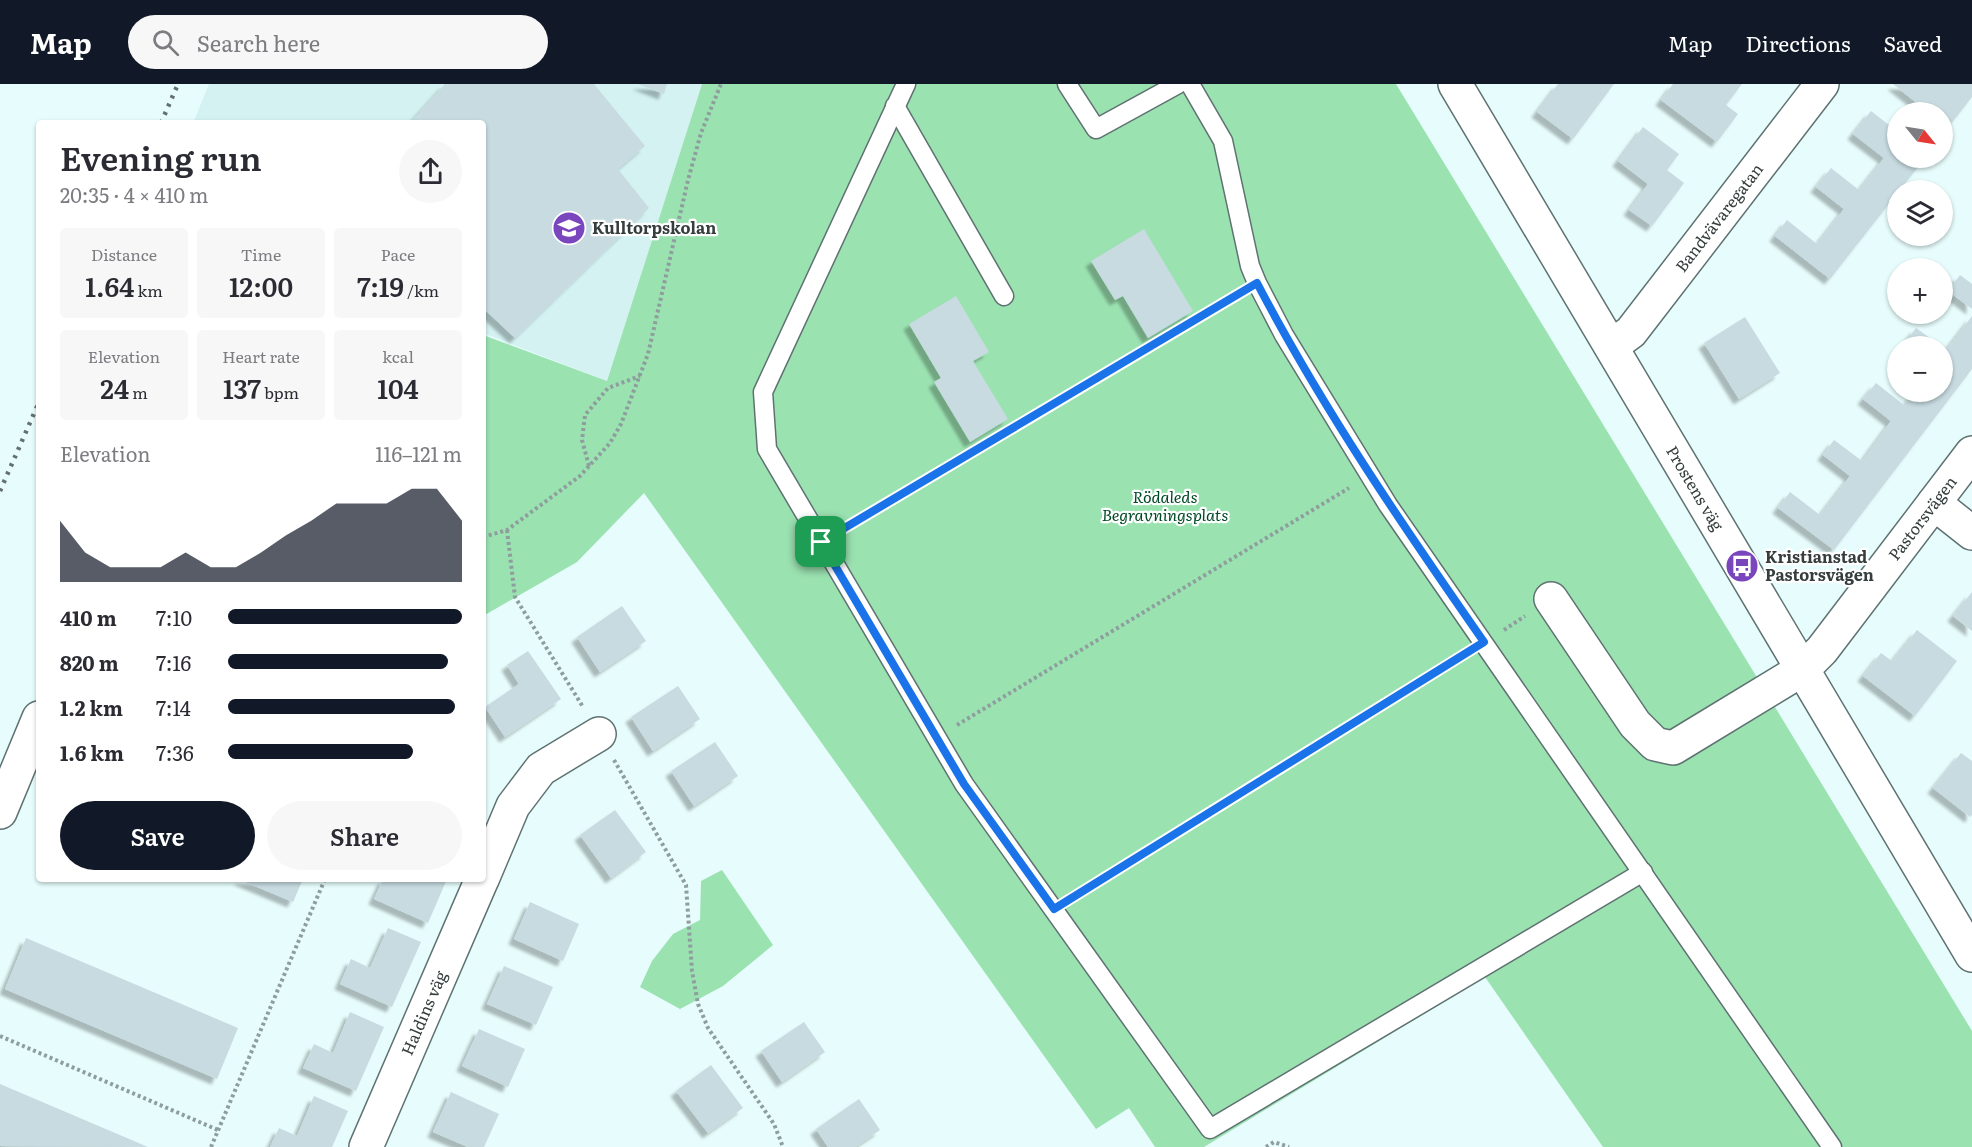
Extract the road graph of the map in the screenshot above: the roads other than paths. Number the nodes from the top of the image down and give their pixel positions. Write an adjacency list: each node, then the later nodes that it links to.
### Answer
1 (906, 84): 7 (lane)
2 (1067, 84): 3 (lane)
3 (1178, 84)
4 (1190, 84): 19 (lane)
5 (1455, 84): 9 (street, Prostens väg)
6 (1822, 84): 9 (street, Bandvävaregatan)
7 (895, 106): 8 (lane); 19 (lane)
8 (1005, 296)
9 (1611, 346): 14 (street, Prostens väg)
10 (1972, 453): 11 (street, Pastorsvägen)
11 (1934, 503): 12 (street); 14 (street, Pastorsvägen)
12 (1972, 532)
13 (1551, 599): 14 (street, Pastorsvägen)
14 (1803, 669): 21 (street, Prostens väg)
15 (36, 725): 17 (street)
16 (599, 734): 18 (street, Haldins väg)
17 (0, 812)
18 (486, 869)
19 (1643, 872): 23 (lane)
20 (480, 882): 22 (street, Haldins väg)
21 (1972, 955)
22 (366, 1147)
23 (1832, 1147)

